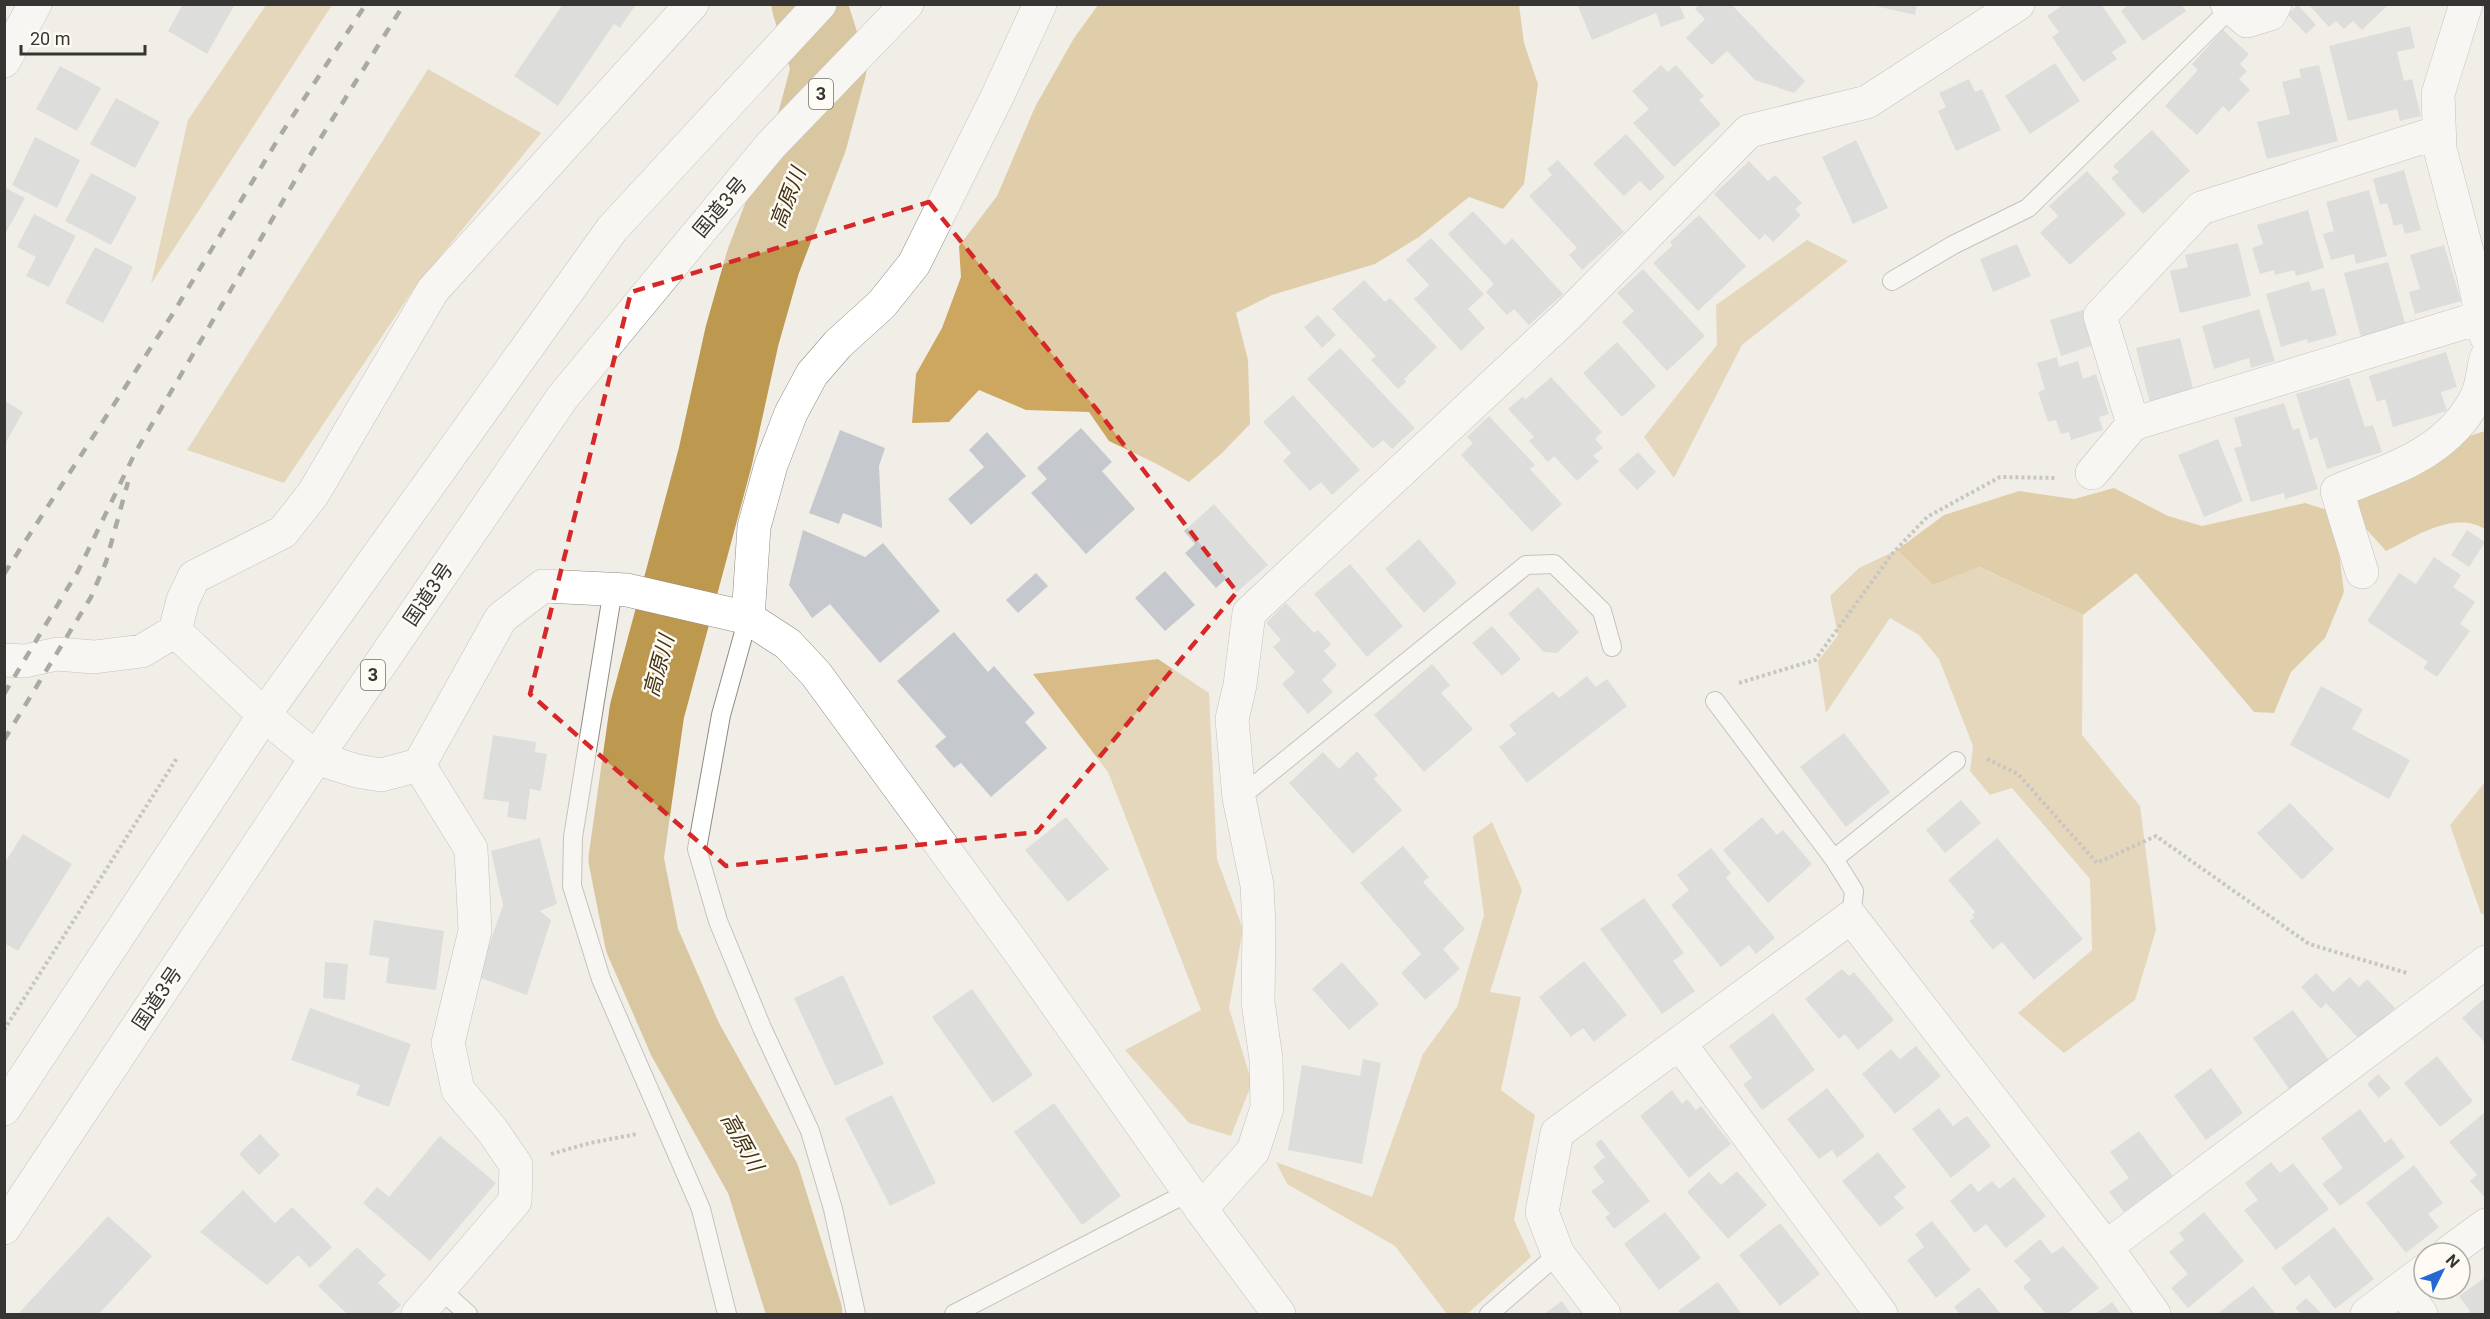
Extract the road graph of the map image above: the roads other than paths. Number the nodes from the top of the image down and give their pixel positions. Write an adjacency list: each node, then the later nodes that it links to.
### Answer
1 (34, 4): 10 (main road)
2 (692, 4): 20 (main road)
3 (820, 4): 24 (main road)
4 (907, 4): 25 (main road, 国道3号 / 3)
5 (1040, 4): 19 (main road)
6 (2018, 4): 28 (main road)
7 (2275, 4): 9 (main road)
8 (2466, 4): 11 (main road)
9 (2229, 7): 12 (lane)
10 (4, 61)
11 (2439, 132): 13 (main road); 15 (main road)
12 (1892, 281)
13 (2484, 326): 15 (main road)
14 (2486, 358): 17 (main road)
15 (2133, 424): 16 (main road)
16 (2092, 473)
17 (2362, 572)
18 (620, 589): 19 (main road); 27 (main road); 44 (lane)
19 (737, 615): 34 (main road); 45 (lane)
20 (175, 631): 22 (main road); 24 (main road)
21 (1612, 647): 28 (lane)
22 (4, 660)
23 (1715, 701): 29 (lane)
24 (264, 716): 25 (main road); 33 (main road)
25 (316, 758): 27 (main road); 36 (main road, 国道3号 / 3)
26 (1956, 761): 29 (lane)
27 (419, 765): 41 (main road)
28 (1239, 798): 34 (main road)
29 (1834, 859): 30 (lane)
30 (1851, 917): 32 (main road); 38 (main road)
31 (2486, 962): 38 (main road)
32 (1680, 1044): 39 (main road); 50 (main road)
33 (4, 1109)
34 (1195, 1201): 46 (lane); 47 (main road)
35 (2486, 1225): 37 (main road)
36 (4, 1228)
37 (2464, 1241)
38 (2106, 1247): 51 (main road)
39 (1558, 1254): 48 (lane); 49 (main road)
40 (2412, 1280): 52 (main road)
41 (441, 1290): 42 (main road); 43 (lane)
42 (418, 1314)
43 (468, 1314)
44 (727, 1314)
45 (856, 1314)
46 (954, 1314)
47 (1279, 1314)
48 (1489, 1314)
49 (1604, 1314)
50 (1881, 1314)
51 (2154, 1314)
52 (2367, 1314)

